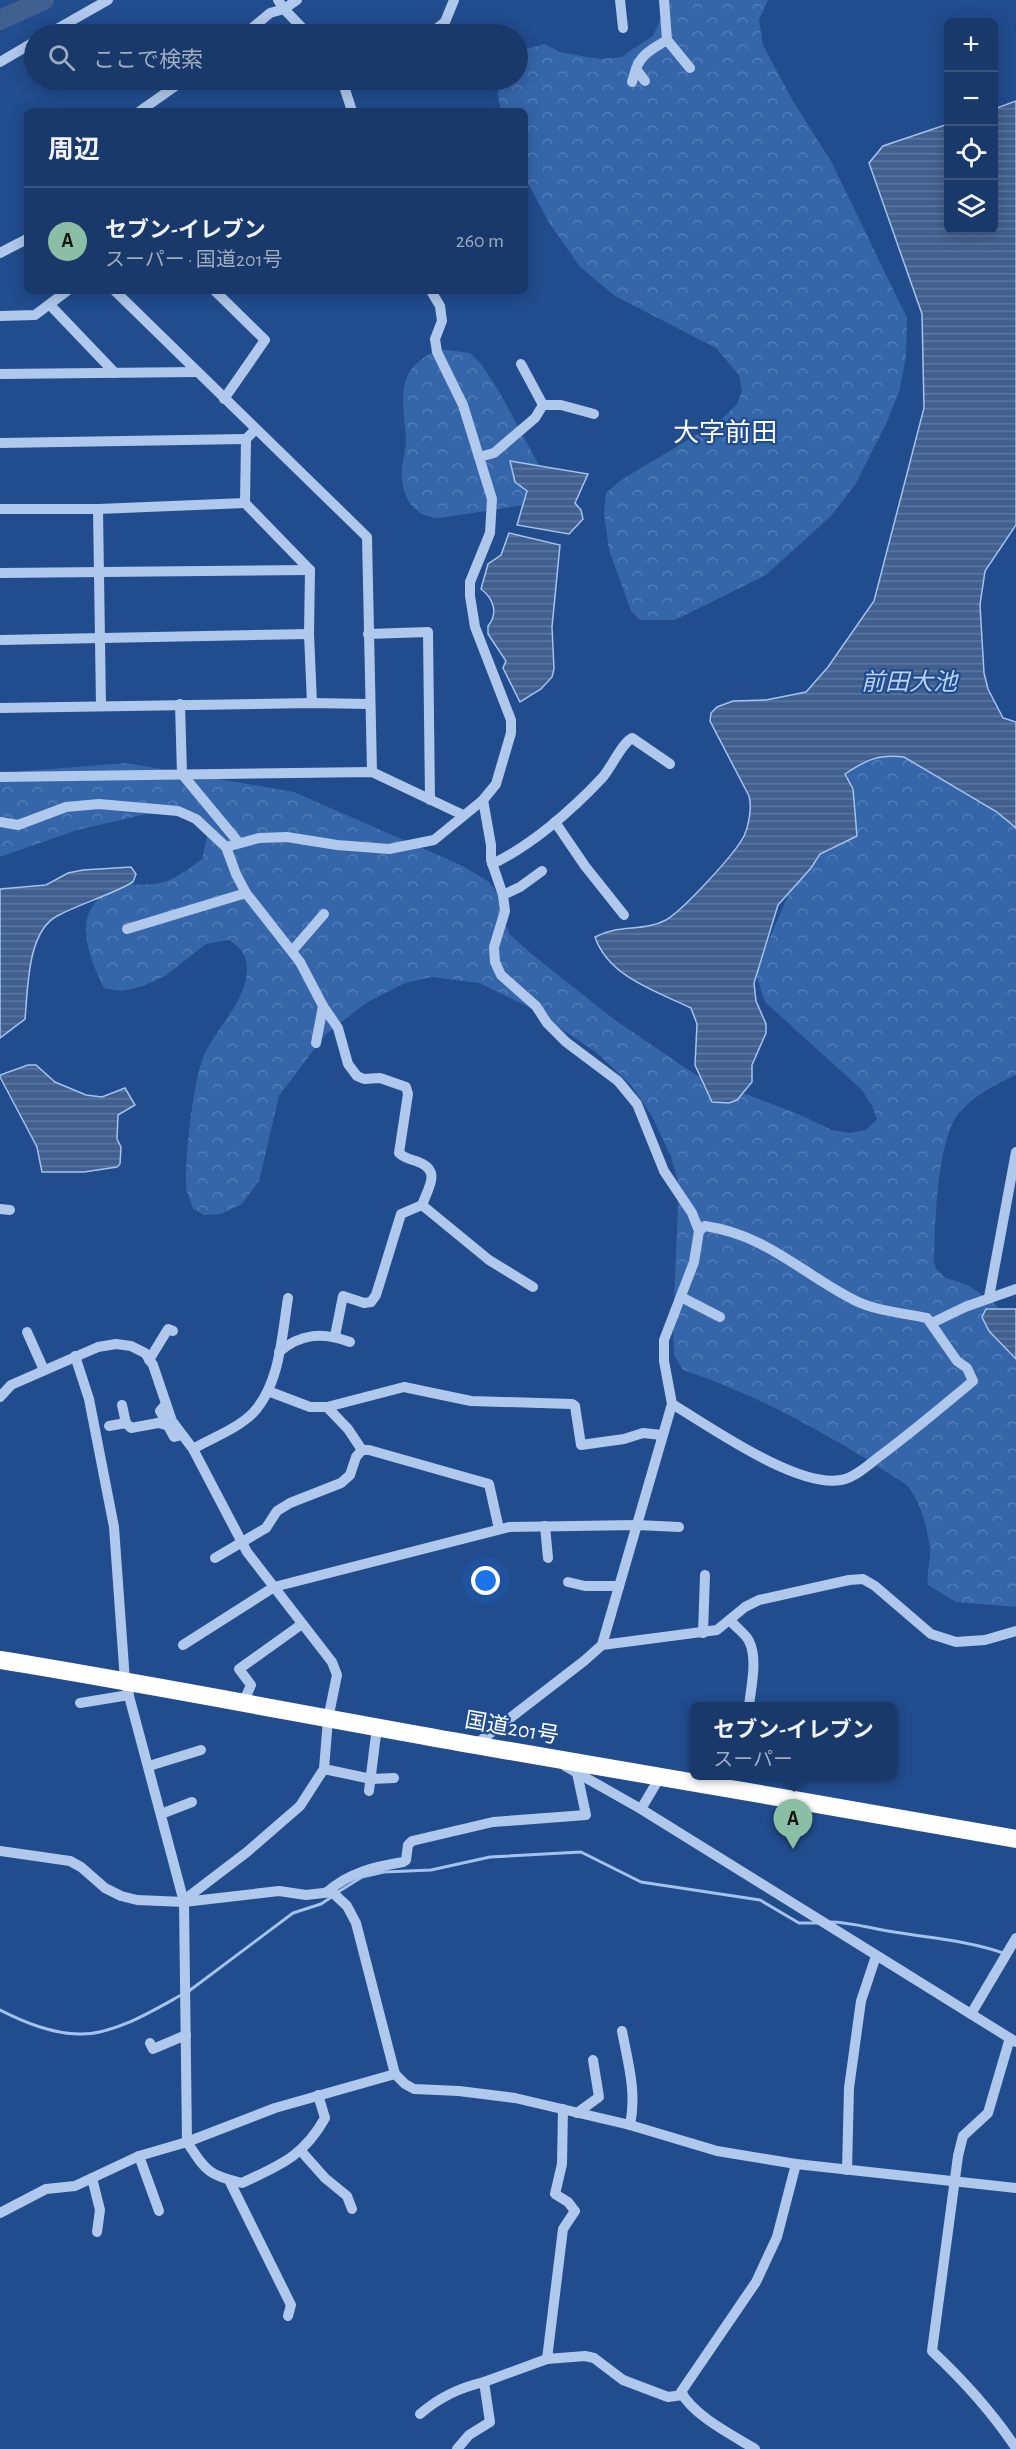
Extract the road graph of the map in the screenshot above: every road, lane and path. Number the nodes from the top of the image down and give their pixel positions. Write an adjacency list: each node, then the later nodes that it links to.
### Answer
1 (108, 0): 7 (street)
2 (297, 0): 6 (street)
3 (454, 0): 10 (street)
4 (620, 0): 11 (street)
5 (664, 0): 12 (street)
6 (281, 5): 8 (street); 9 (street)
7 (66, 24)
8 (257, 24)
9 (299, 24)
10 (442, 24)
11 (623, 28)
12 (667, 40): 15 (street); 16 (street)
13 (24, 48): 14 (street)
14 (0, 62)
15 (690, 68)
16 (636, 69): 17 (street); 18 (street)
17 (645, 81)
18 (632, 82)
19 (170, 90): 21 (street)
20 (345, 90): 22 (street)
21 (144, 108)
22 (351, 108)
23 (24, 241): 24 (street)
24 (0, 253)
25 (64, 294): 29 (street)
26 (118, 294): 32 (street)
27 (218, 294): 35 (street)
28 (433, 294): 41 (street)
29 (50, 306): 30 (street); 33 (street)
30 (0, 316)
31 (521, 364): 36 (street)
32 (197, 372): 33 (street); 35 (street)
33 (115, 373): 34 (street)
34 (0, 374)
35 (224, 399): 38 (street)
36 (543, 405): 37 (street); 41 (street)
37 (594, 414)
38 (255, 430): 39 (street); 49 (street)
39 (246, 439): 40 (street); 42 (street)
40 (0, 443)
41 (479, 457): 62 (street)
42 (245, 503): 44 (street); 45 (street)
43 (0, 509): 44 (street)
44 (98, 509): 46 (street)
45 (310, 570): 46 (street); 48 (street)
46 (99, 572): 47 (street); 50 (street)
47 (0, 573)
48 (309, 634): 50 (street); 52 (street)
49 (368, 634): 53 (street); 61 (street)
50 (100, 638): 51 (street); 54 (street)
51 (0, 640)
52 (312, 703): 53 (street); 55 (street)
53 (369, 704): 58 (street)
54 (101, 705): 55 (street); 56 (street)
55 (180, 705): 59 (street)
56 (0, 708)
57 (669, 764): 65 (street)
58 (372, 772): 59 (street); 61 (street)
59 (182, 774): 60 (street); 66 (street)
60 (0, 777)
61 (430, 800): 63 (street)
62 (483, 800): 63 (street); 68 (street)
63 (463, 815): 66 (street)
64 (0, 822): 67 (street)
65 (555, 822): 68 (street); 73 (street)
66 (239, 843): 67 (street)
67 (226, 847): 70 (street)
68 (492, 864): 71 (street)
69 (542, 871): 71 (street)
70 (246, 892): 74 (street); 75 (street)
71 (503, 895): 80 (street)
72 (324, 914): 75 (street)
73 (624, 915)
74 (127, 929)
75 (292, 951): 76 (street)
76 (323, 1006): 77 (street); 79 (street)
77 (316, 1043)
78 (1016, 1152): 85 (street)
79 (422, 1205): 81 (street); 90 (street)
80 (699, 1231): 83 (street); 87 (street)
81 (533, 1287)
82 (1016, 1289): 85 (street)
83 (681, 1297): 86 (street); 99 (street)
84 (288, 1298): 92 (street)
85 (989, 1298): 87 (street)
86 (720, 1317)
87 (932, 1323): 99 (street)
88 (173, 1331): 94 (street)
89 (27, 1332): 95 (street)
90 (335, 1336): 91 (street); 92 (street)
91 (350, 1342)
92 (279, 1352): 96 (street)
93 (75, 1356): 94 (street); 95 (street); 127 (street)
94 (149, 1360): 98 (street)
95 (44, 1370): 97 (street)
96 (268, 1391): 101 (street); 107 (street)
97 (0, 1397)
98 (166, 1404): 103 (street); 105 (street)
99 (672, 1404): 106 (street)
100 (122, 1405): 102 (street)
101 (327, 1407): 106 (street); 108 (street)
102 (126, 1423): 103 (street); 104 (street)
103 (166, 1425): 105 (street)
104 (109, 1426)
105 (182, 1435): 107 (street)
106 (662, 1435): 109 (street)
107 (193, 1449): 113 (street)
108 (362, 1450): 112 (street); 113 (street)
109 (637, 1525): 110 (street); 111 (street); 118 (street)
110 (545, 1526): 112 (street); 115 (street)
111 (679, 1527)
112 (499, 1529): 119 (street)
113 (242, 1543): 114 (street); 119 (street)
114 (215, 1558)
115 (548, 1558)
116 (705, 1575): 123 (street)
117 (568, 1582): 118 (street)
118 (619, 1586): 124 (street)
119 (274, 1587): 121 (street); 125 (street)
120 (730, 1620): 122 (street); 123 (street); 128 (street)
121 (302, 1623): 130 (street); 131 (street)
122 (1016, 1631)
123 (703, 1633): 124 (street)
124 (602, 1644): 133 (street)
125 (183, 1645)
126 (0, 1660): 127 (highway, 国道201号)
127 (127, 1688): 129 (street); 130 (highway, 国道201号); 136 (street)
128 (749, 1702)
129 (80, 1703)
130 (243, 1703): 131 (highway, 国道201号)
131 (328, 1719): 132 (highway, 国道201号); 137 (street)
132 (377, 1727): 133 (highway, 国道201号); 141 (street)
133 (475, 1745): 135 (highway, 国道201号)
134 (201, 1750): 136 (street)
135 (549, 1757): 138 (street); 139 (highway, 国道201号)
136 (149, 1766): 147 (street)
137 (324, 1769): 141 (street); 151 (street)
138 (577, 1773): 146 (street); 150 (street)
139 (660, 1777): 142 (highway, 国道201号); 146 (street)
140 (394, 1778): 141 (street)
141 (371, 1779): 144 (street)
142 (690, 1779)
143 (714, 1780): 148 (highway, 国道201号)
144 (369, 1791)
145 (192, 1802): 147 (street)
146 (641, 1809): 153 (street)
147 (161, 1814): 151 (street)
148 (1016, 1839)
149 (0, 1851): 151 (street)
150 (333, 1894): 151 (street); 160 (street)
151 (184, 1901): 156 (street)
152 (1016, 1938): 154 (street)
153 (876, 1956): 154 (street); 169 (street)
154 (971, 2014): 157 (street)
155 (622, 2031): 164 (street)
156 (186, 2035): 158 (street); 165 (street)
157 (1013, 2040): 172 (street)
158 (150, 2043)
159 (593, 2060): 163 (street)
160 (395, 2074): 161 (street); 162 (street)
161 (318, 2095): 165 (street); 166 (street)
162 (563, 2109): 163 (street); 179 (street)
163 (577, 2113): 164 (street)
164 (630, 2125): 168 (street)
165 (187, 2142): 167 (street); 171 (street)
166 (301, 2151): 171 (street); 174 (street)
167 (139, 2156): 170 (street); 175 (street)
168 (796, 2164): 169 (street); 181 (street)
169 (847, 2170): 172 (street)
170 (92, 2178): 176 (street); 177 (street)
171 (229, 2180): 178 (street)
172 (955, 2182): 173 (street); 183 (street)
173 (1016, 2188)
174 (352, 2209)
175 (159, 2211)
176 (0, 2213)
177 (97, 2232)
178 (288, 2316)
179 (547, 2359): 180 (street); 181 (street)
180 (484, 2382): 182 (street); 184 (street)
181 (683, 2395): 185 (street)
182 (420, 2414)
183 (1016, 2448)
184 (457, 2449)
185 (755, 2449)

